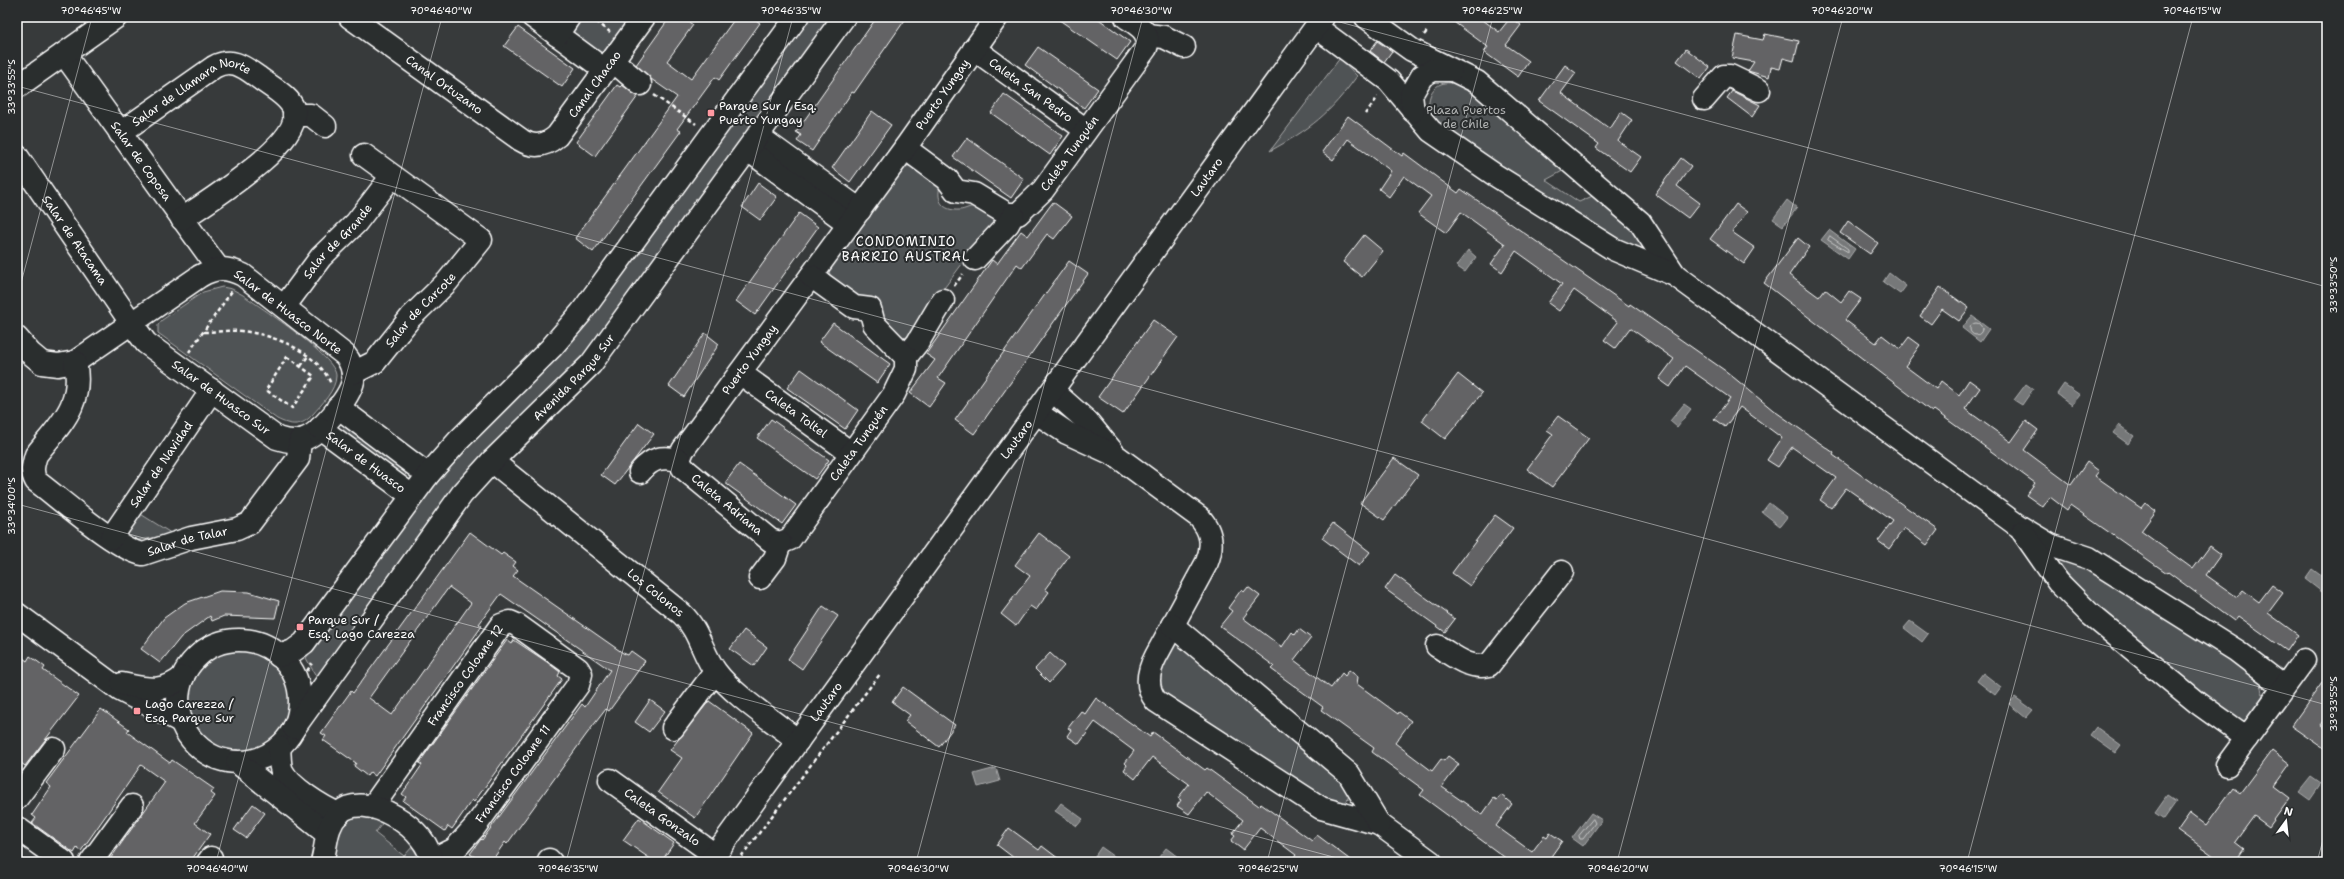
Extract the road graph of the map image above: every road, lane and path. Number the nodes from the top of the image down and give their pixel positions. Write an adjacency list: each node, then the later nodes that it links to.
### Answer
1 (116, 17): 18 (street)
2 (350, 17): 32 (street, Canal Ortuzano)
3 (533, 17): 13 (street)
4 (569, 17): 13 (street)
5 (591, 17): 14 (path)
6 (644, 17): 19 (street, Canal Chacao)
7 (844, 17): 31 (street, Avenida Parque Sur)
8 (997, 17): 17 (street, Puerto Yungay)
9 (1126, 17): 15 (street)
10 (1366, 17): 20 (street)
11 (795, 18): 30 (street)
12 (1319, 22): 25 (street); 58 (street, Lautaro)
13 (557, 34): 19 (street)
14 (613, 35)
15 (1147, 35): 16 (street); 28 (street, Caleta Tunquén)
16 (1184, 47)
17 (974, 49): 28 (street, Caleta San Pedro); 33 (street, Puerto Yungay)
18 (64, 54): 22 (street); 29 (street, Salar de Coposa)
19 (608, 65): 21 (street); 32 (street, Canal Chacao)
20 (1451, 70): 25 (street); 43 (street)
21 (640, 84): 30 (path)
22 (17, 87)
23 (1759, 90): 24 (street)
24 (1704, 99)
25 (1413, 111): 43 (street)
26 (294, 115): 27 (street); 29 (street, Salar de Llamara Norte); 39 (street)
27 (325, 126)
28 (1086, 130): 37 (street, Caleta Tunquén)
29 (120, 133): 39 (street, Salar de Coposa)
30 (711, 135): 69 (street)
31 (753, 143): 38 (street); 66 (street, Avenida Parque Sur)
32 (540, 145)
33 (905, 148): 37 (street); 38 (street, Puerto Yungay)
34 (364, 155): 36 (street)
35 (17, 156): 47 (street, Salar de Atacama)
36 (392, 176): 46 (street, Salar de Grande); 55 (street, Salar de Carcote)
37 (1012, 215): 40 (street, Caleta Tunquén)
38 (854, 217): 44 (street, Puerto Yungay)
39 (182, 219): 41 (street, Salar de Coposa)
40 (975, 260): 45 (path)
41 (218, 268): 42 (street, Salar de Huasco Norte); 47 (street, Salar de Huasco Norte)
42 (243, 275): 46 (street, Salar de Huasco Norte); 48 (path)
43 (1675, 275): 71 (street)
44 (812, 276): 51 (street); 56 (street, Puerto Yungay)
45 (943, 300): 51 (street)
46 (284, 307): 55 (street, Salar de Huasco Norte)
47 (132, 324): 52 (street, Salar de Huasco Norte); 54 (street, Salar de Huasco Sur)
48 (204, 332): 50 (path); 54 (path)
49 (17, 338): 52 (street, Salar de Huasco Norte)
50 (308, 356): 53 (path); 59 (path)
51 (906, 356): 63 (street, Caleta Tunquén)
52 (75, 362): 68 (street, Salar de Talar)
53 (301, 366): 53 (path)
54 (179, 367): 57 (street, Salar de Huasco Sur)
55 (353, 373): 59 (street)
56 (740, 373): 63 (street, Caleta Toltel); 65 (street, Puerto Yungay)
57 (212, 390): 62 (street, Salar de Huasco Sur); 72 (street, Salar de Navidad)
58 (1053, 391): 60 (street, Lautaro); 64 (street)
59 (338, 407): 61 (street); 69 (street)
60 (1038, 413): 64 (street); 91 (street, Lautaro)
61 (320, 428): 62 (street); 70 (street, Salar de Huasco)
62 (300, 440): 72 (street, Salar de Talar)
63 (852, 453): 73 (street, Caleta Tunquén)
64 (1116, 455): 77 (street)
65 (680, 460): 67 (street); 73 (street, Caleta Adriana)
66 (492, 461): 81 (street, Los Colonos); 88 (street, Avenida Parque Sur)
67 (640, 472)
68 (25, 473): 72 (street, Salar de Talar)
69 (428, 475): 70 (street)
70 (412, 496): 79 (street)
71 (2017, 525): 86 (street); 90 (street)
72 (111, 538)
73 (780, 543): 75 (street)
74 (1562, 572): 78 (street)
75 (760, 578)
76 (20, 621): 85 (street)
77 (1172, 625): 97 (street); 101 (street)
78 (1437, 646)
79 (279, 656): 84 (street); 88 (street)
80 (2304, 660): 86 (street)
81 (715, 672): 89 (street); 91 (street, Los Colonos)
82 (581, 674): 100 (street, Francisco Coloane 12); 110 (street, Francisco Coloane 11)
83 (880, 674): 111 (path)
84 (183, 677): 85 (street); 87 (street)
85 (106, 679): 87 (street)
86 (2284, 687): 90 (street)
87 (182, 722): 94 (street)
88 (294, 728): 92 (street)
89 (674, 728)
90 (2247, 738): 95 (street)
91 (798, 741): 106 (street, Lautaro)
92 (279, 746): 94 (street); 102 (street)
93 (54, 749): 98 (street)
94 (237, 762): 105 (street)
95 (2227, 765)
96 (610, 780): 106 (street, Caleta Gonzalo)
97 (1358, 787): 101 (street); 103 (street)
98 (17, 798)
99 (132, 806): 108 (street)
100 (372, 806): 102 (street); 110 (street)
101 (1339, 813): 103 (street)
102 (339, 814): 105 (street)
103 (1379, 824): 112 (street)
104 (17, 828): 107 (street)
105 (328, 834): 109 (street)
106 (712, 859)
107 (64, 862)
108 (91, 862)
109 (322, 862)
110 (431, 862)
111 (737, 862)
112 (1431, 862)

